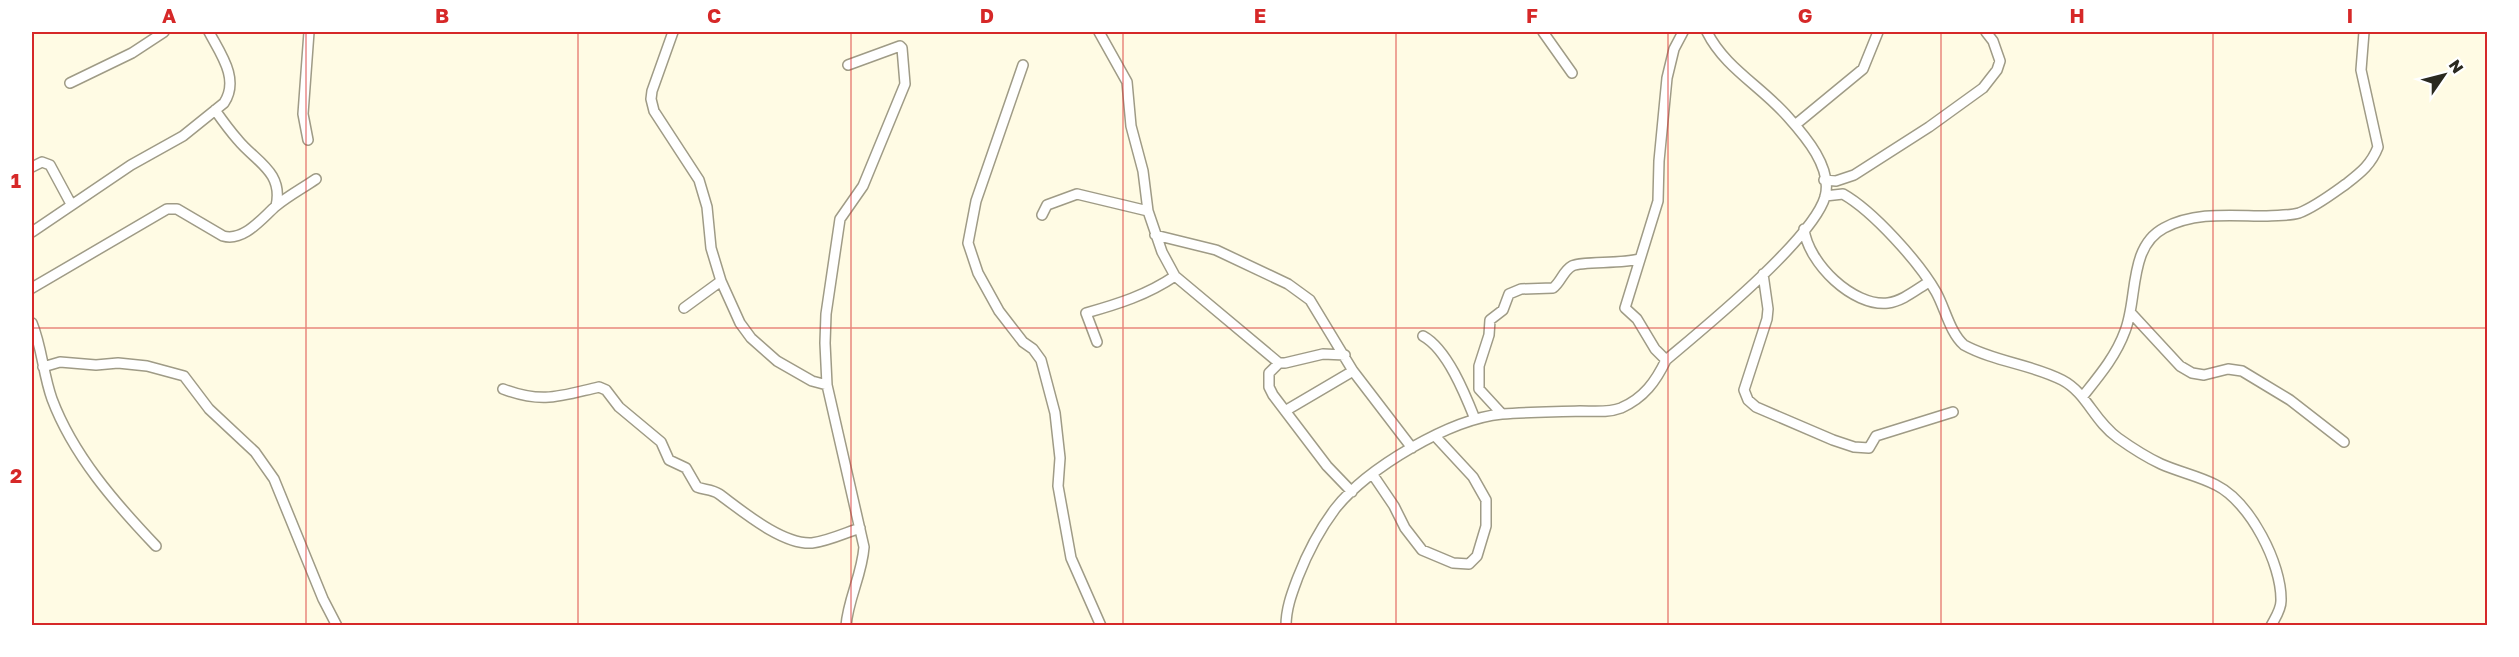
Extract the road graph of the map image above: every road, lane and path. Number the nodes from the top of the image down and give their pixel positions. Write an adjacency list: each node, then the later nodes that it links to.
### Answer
1 (164, 32): 15 (street)
2 (209, 32): 16 (street)
3 (309, 32): 18 (street)
4 (673, 32): 33 (street)
5 (1099, 32): 25 (street)
6 (1543, 32): 14 (street)
7 (1683, 32): 30 (street)
8 (1707, 32): 17 (street)
9 (1878, 32): 17 (street)
10 (1986, 32): 21 (street)
11 (2364, 32): 37 (street)
12 (848, 65): 46 (street)
13 (1023, 65): 62 (street)
14 (1572, 73)
15 (70, 83)
16 (215, 110): 23 (street); 24 (street)
17 (1796, 125): 21 (street)
18 (308, 140)
19 (32, 166): 23 (street)
20 (316, 179): 24 (street)
21 (1824, 180): 22 (street)
22 (1825, 196): 27 (street); 34 (street)
23 (71, 204): 28 (street)
24 (276, 206): 35 (street)
25 (1148, 211): 26 (street); 29 (street)
26 (1042, 215)
27 (1804, 229): 31 (street); 34 (street)
28 (32, 232)
29 (1155, 235): 32 (street); 41 (street)
30 (1639, 259): 42 (street); 51 (street)
31 (1763, 273): 42 (street); 50 (street)
32 (1175, 276): 40 (street); 43 (street)
33 (721, 282): 36 (street); 46 (street)
34 (1929, 282): 48 (street)
35 (32, 288)
36 (684, 308)
37 (2131, 313): 48 (street); 54 (street)
38 (32, 323): 44 (street)
39 (1423, 336): 52 (street)
40 (1097, 342)
41 (1345, 355): 43 (street); 45 (street)
42 (1666, 360): 51 (street)
43 (1279, 363): 49 (street)
44 (43, 367): 59 (street); 60 (street)
45 (1353, 371): 49 (street); 55 (street)
46 (827, 385): 58 (street)
47 (503, 389): 58 (street)
48 (2083, 396): 64 (street)
49 (1285, 411): 57 (street)
50 (1953, 412)
51 (1502, 414): 52 (street)
52 (1475, 419): 53 (street)
53 (1435, 436): 55 (street); 56 (street)
54 (2344, 442)
55 (1412, 448): 56 (street)
56 (1373, 475): 57 (street)
57 (1352, 492): 63 (street)
58 (860, 528): 61 (street)
59 (156, 546)
60 (337, 626)
61 (846, 626)
62 (1101, 626)
63 (1286, 626)
64 (2271, 626)

